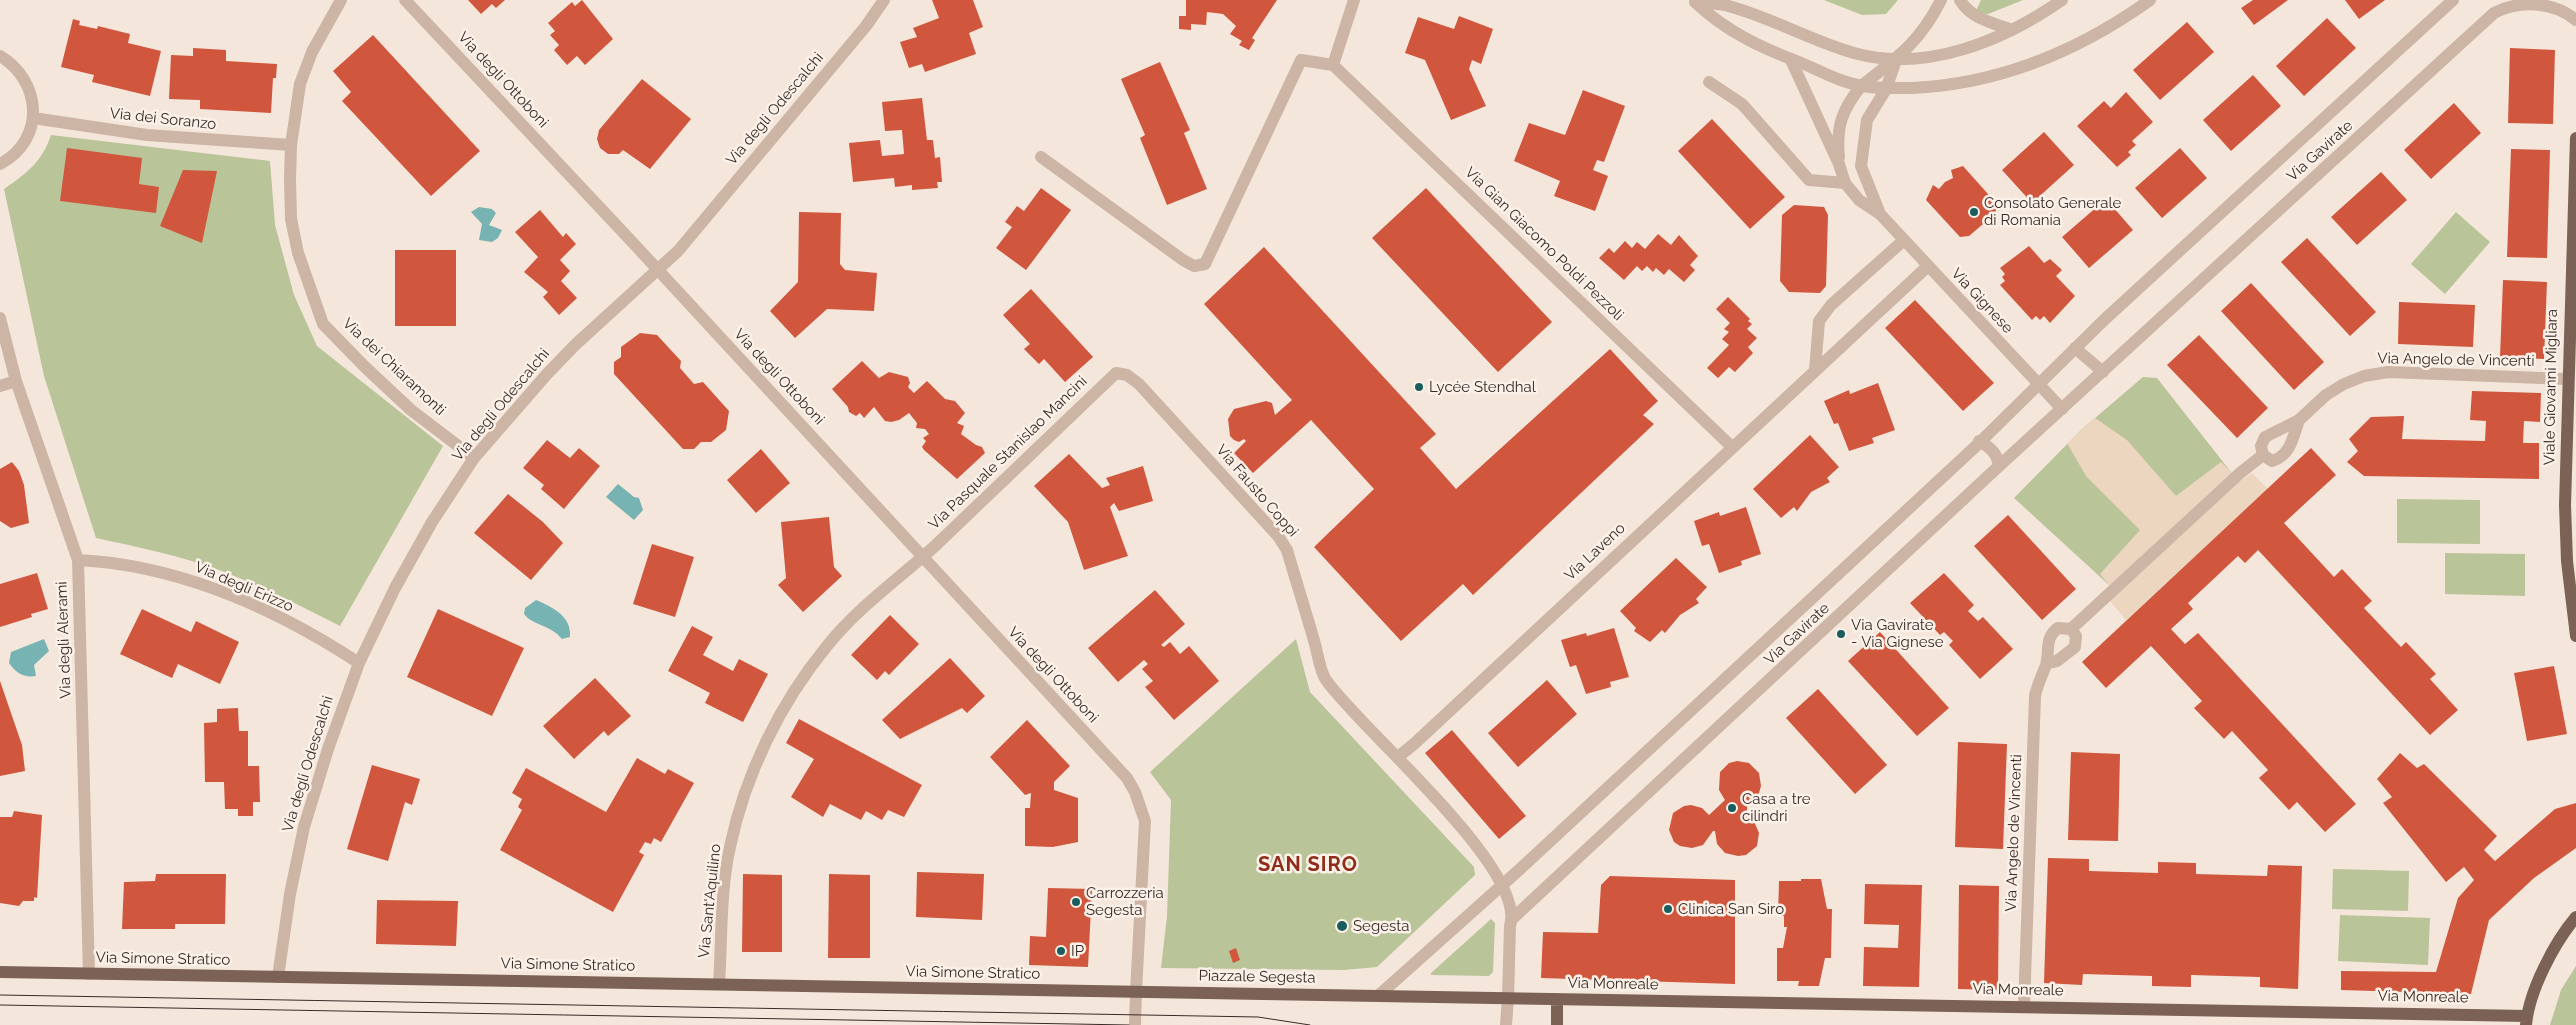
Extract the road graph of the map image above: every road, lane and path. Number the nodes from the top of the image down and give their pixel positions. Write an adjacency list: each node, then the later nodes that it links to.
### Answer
1 (341, 0): 22 (street, Via dei Chiaramonti)
2 (405, 0): 30 (street, Via degli Ottoboni)
3 (884, 0): 30 (street, Via degli Odescalchi)
4 (1354, 0): 16 (street)
5 (1941, 0): 15 (street, Via Gignese)
6 (1960, 0): 12 (street)
7 (2062, 0): 12 (street)
8 (2150, 0): 19 (street)
9 (2453, 0): 32 (street, Via Gavirate)
10 (1692, 1): 14 (street); 15 (street)
11 (2576, 20): 34 (street, Via Gavirate)
12 (2012, 30): 15 (street)
13 (0, 56): 20 (street)
14 (1792, 60): 18 (street); 25 (street, Via Gignese)
15 (1896, 60): 18 (street, Via Gignese); 19 (street, Via Gignese)
16 (1333, 65): 23 (street); 43 (street, Via Gian Giacomo Poldi Pezzoli)
17 (1709, 82): 26 (street)
18 (1861, 86): 19 (street); 25 (street, Via Gignese)
19 (1886, 89): 27 (street, Via Gignese)
20 (33, 118): 22 (street, Via dei Soranzo); 24 (street)
21 (2576, 138): 36 (main road, Viale Giovanni Migliara)
22 (291, 144): 45 (street, Via dei Chiaramonti)
23 (1040, 157)
24 (0, 164)
25 (1839, 164): 26 (street, Via Gignese)
26 (1845, 183): 27 (street, Via Gignese)
27 (1880, 214): 28 (street, Via Gignese)
28 (1904, 240): 29 (street, Via Gignese); 33 (street)
29 (1928, 266): 33 (street, Via Laveno); 38 (street, Via Gignese)
30 (658, 269): 45 (street, Via degli Odescalchi); 47 (street, Via degli Ottoboni)
31 (0, 318): 37 (street, Via degli Alerami)
32 (2075, 348): 34 (street); 38 (street, Via Gavirate)
33 (1814, 370): 43 (street, Via Laveno)
34 (2103, 372): 40 (street, Via Gavirate)
35 (1116, 373): 47 (street, Via Pasquale Stanislao Mancini); 53 (street, Via Fausto Coppi)
36 (2567, 379): 41 (street, Via Angelo de Vincenti); 50 (main road, Viale Giovanni Migliara)
37 (16, 381): 39 (street); 48 (street, Via degli Alerami)
38 (2038, 385): 40 (street, Via Gignese); 42 (street, Via Gavirate)
39 (0, 386)
40 (2062, 410): 46 (street, Via Gavirate)
41 (2299, 420): 44 (street, Via Angelo de Vincenti); 44 (street)
42 (1979, 441): 46 (street); 54 (street, Via Gavirate)
43 (1732, 447): 53 (street, Via Laveno)
44 (2263, 455): 49 (street, Via Angelo de Vincenti)
45 (474, 458): 51 (street, Via degli Odescalchi)
46 (1999, 466): 56 (street, Via Gavirate)
47 (923, 557): 60 (street, Via Sant'Aquilino); 61 (street, Via degli Ottoboni)
48 (78, 560): 51 (street, Via degli Erizzo); 58 (street, Via degli Alerami)
49 (2071, 629): 52 (street, Via Angelo de Vincenti); 52 (street)
50 (2576, 636)
51 (359, 663): 59 (street, Via degli Odescalchi)
52 (2047, 663): 65 (street, Via Angelo de Vincenti)
53 (1398, 757): 54 (street)
54 (1501, 884): 56 (street); 62 (street)
55 (2576, 917): 67 (main road)
56 (1512, 919): 63 (street)
57 (0, 972): 58 (main road, Via Simone Stratico)
58 (89, 974): 59 (main road, Via Simone Stratico)
59 (278, 977): 60 (main road, Via Simone Stratico)
60 (719, 984): 61 (main road, Via Simone Stratico)
61 (1136, 992): 62 (main road, Piazzale Segesta); 68 (street)
62 (1378, 996): 63 (main road, Piazzale Segesta)
63 (1508, 998): 64 (main road, Via Monreale); 69 (street)
64 (1557, 999): 65 (main road, Via Monreale); 70 (main road)
65 (2024, 1007): 66 (main road, Via Monreale)
66 (2430, 1014): 67 (main road, Via Monreale); 71 (main road)
67 (2527, 1020)
68 (1135, 1025)
69 (1506, 1025)
70 (1557, 1025)
71 (2438, 1025)

